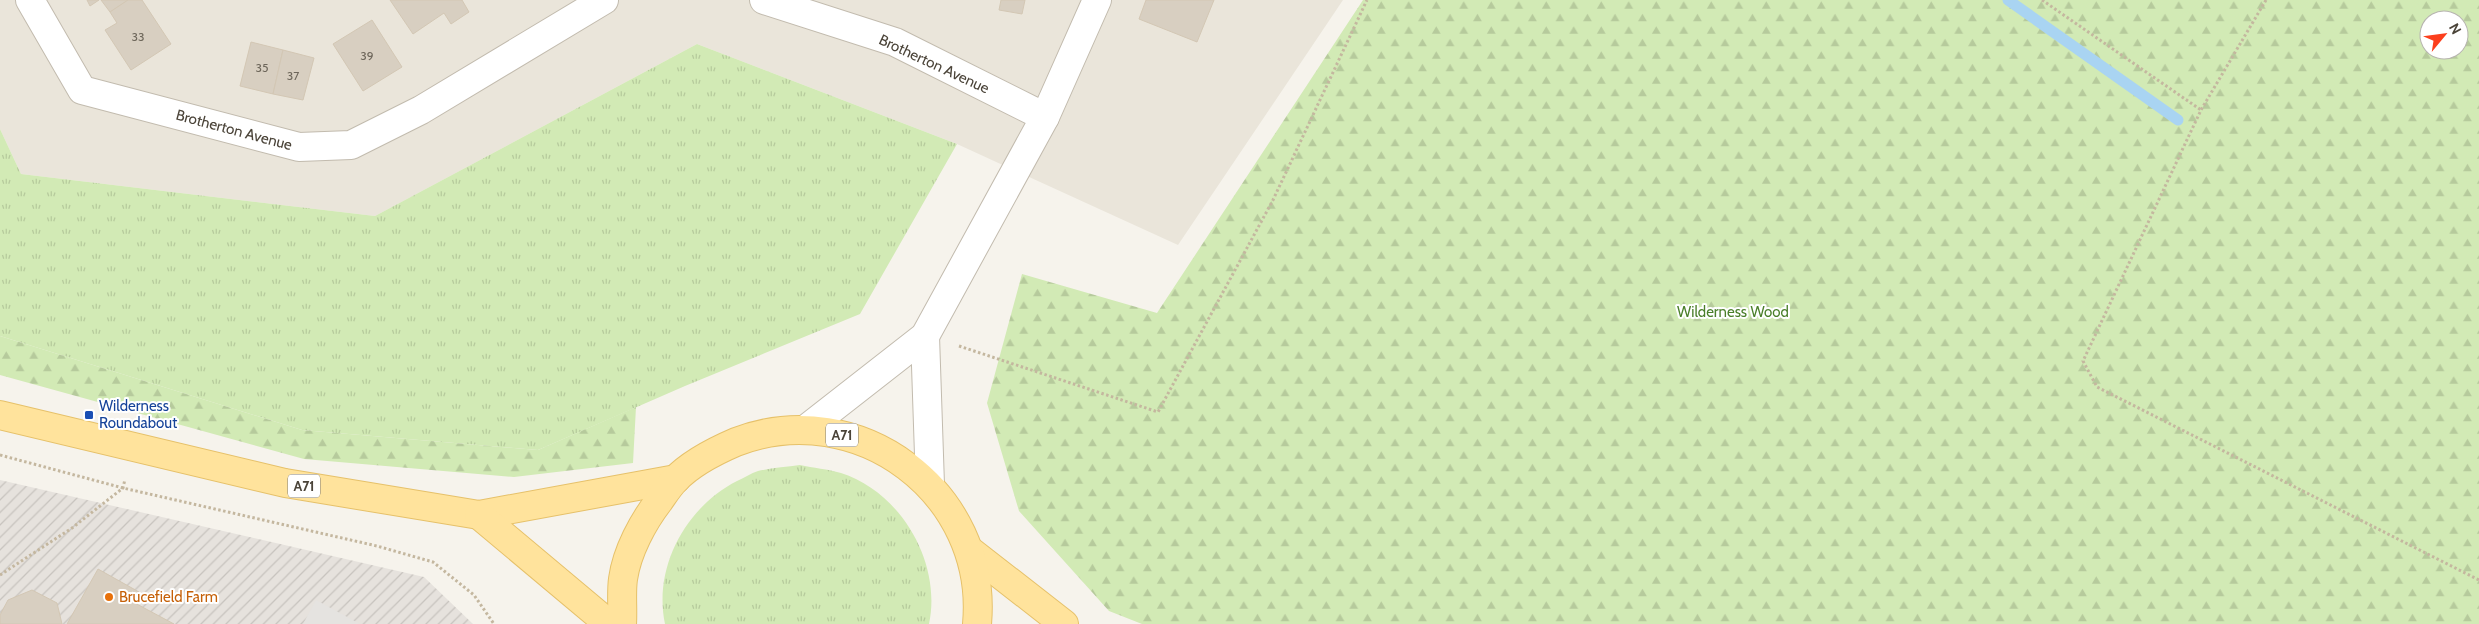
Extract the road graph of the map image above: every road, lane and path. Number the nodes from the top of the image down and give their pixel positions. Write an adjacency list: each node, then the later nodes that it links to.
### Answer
1 (30, 0): 2 (street, Brotherton Avenue)
2 (604, 0)
3 (764, 0): 9 (street, Brotherton Avenue)
4 (1097, 0): 9 (street)
5 (1368, 0): 10 (path)
6 (2042, 0): 8 (path)
7 (2266, 0): 8 (path)
8 (2201, 110): 20 (path)
9 (1045, 117): 10 (street)
10 (926, 336): 12 (street); 15 (street)
11 (0, 416): 17 (main road, A71)
12 (806, 429): 14 (main road, A71); 15 (main road, A71)
13 (0, 455): 16 (path)
14 (676, 479): 17 (main road, A71); 23 (main road, A71)
15 (930, 485): 18 (main road, A71)
16 (123, 488): 19 (path); 21 (path)
17 (478, 515): 22 (main road)
18 (969, 550): 24 (main road, A71); 25 (main road, A71)
19 (0, 575)
20 (2479, 580)
21 (494, 624)
22 (609, 624)
23 (622, 624)
24 (978, 624)
25 (1064, 624)

